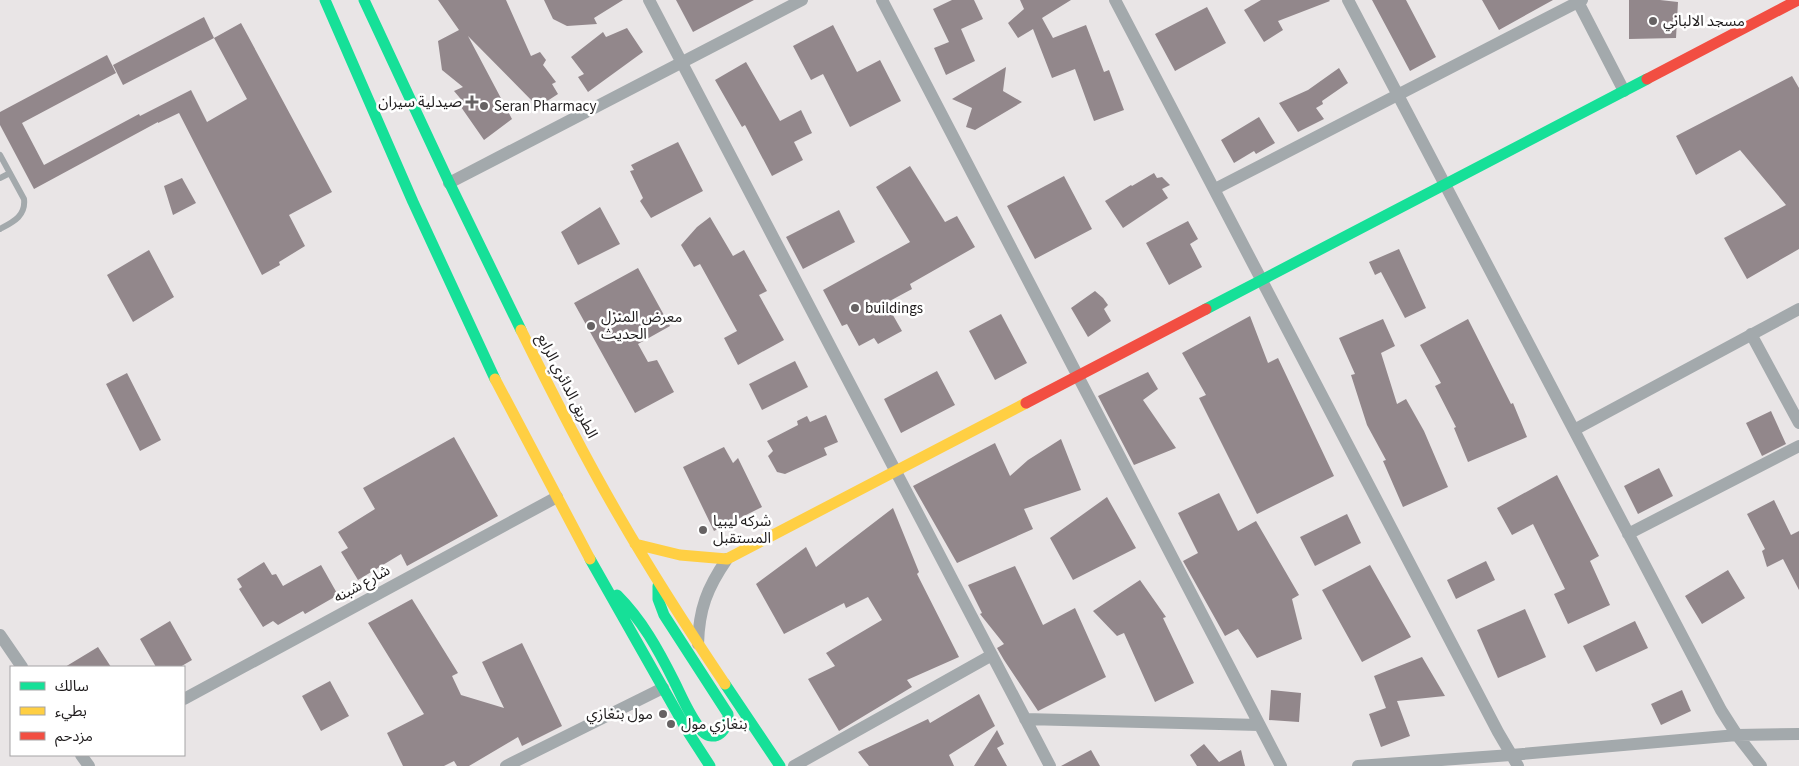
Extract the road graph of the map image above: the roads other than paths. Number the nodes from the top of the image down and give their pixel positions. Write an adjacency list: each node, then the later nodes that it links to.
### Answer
1 (325, 0): 28 (main road)
2 (364, 0): 16 (main road, الطريق الدائري الرابع)
3 (649, 0): 10 (street)
4 (802, 0): 10 (street)
5 (882, 0): 23 (street)
6 (1116, 0): 18 (street)
7 (1348, 0): 12 (street)
8 (1798, 0): 11 (main road)
9 (1579, 1): 11 (street); 12 (street)
10 (682, 62): 16 (street); 27 (street)
11 (1624, 91): 17 (main road)
12 (1398, 95): 17 (street); 18 (street)
13 (0, 155): 14 (lane)
14 (10, 173): 15 (lane); 19 (lane)
15 (0, 178)
16 (449, 183): 30 (main road, الطريق الدائري الرابع)
17 (1445, 184): 20 (main road); 25 (street)
18 (1215, 189): 20 (street)
19 (0, 230)
20 (1262, 280): 23 (main road); 44 (street)
21 (1799, 308): 22 (street)
22 (1752, 334): 24 (street); 25 (street)
23 (1077, 376): 27 (main road); 41 (street)
24 (1799, 423)
25 (1574, 430): 29 (street)
26 (1799, 446): 29 (street)
27 (895, 471): 31 (main road); 36 (street)
28 (557, 497): 33 (main road); 39 (street, شارع شبنه)
29 (1628, 534): 43 (street)
30 (635, 544): 31 (main road); 32 (main road, الطريق الدائري الرابع)
31 (726, 559): 35 (street)
32 (658, 581): 33 (main road); 35 (main road, الطريق الدائري الرابع)
33 (605, 587): 38 (main road)
34 (0, 635): 37 (street)
35 (698, 644): 47 (main road, الطريق الدائري الرابع)
36 (992, 655): 40 (street); 48 (street)
37 (21, 666)
38 (663, 688): 45 (street); 46 (main road)
39 (185, 698)
40 (1025, 719): 41 (street); 49 (street)
41 (1260, 726): 50 (street)
42 (1799, 734): 43 (street)
43 (1737, 735): 44 (street); 52 (street)
44 (1515, 761): 51 (street)
45 (506, 766)
46 (710, 766)
47 (780, 766)
48 (794, 766)
49 (1050, 766)
50 (1280, 766)
51 (1358, 766)
52 (1761, 766)

